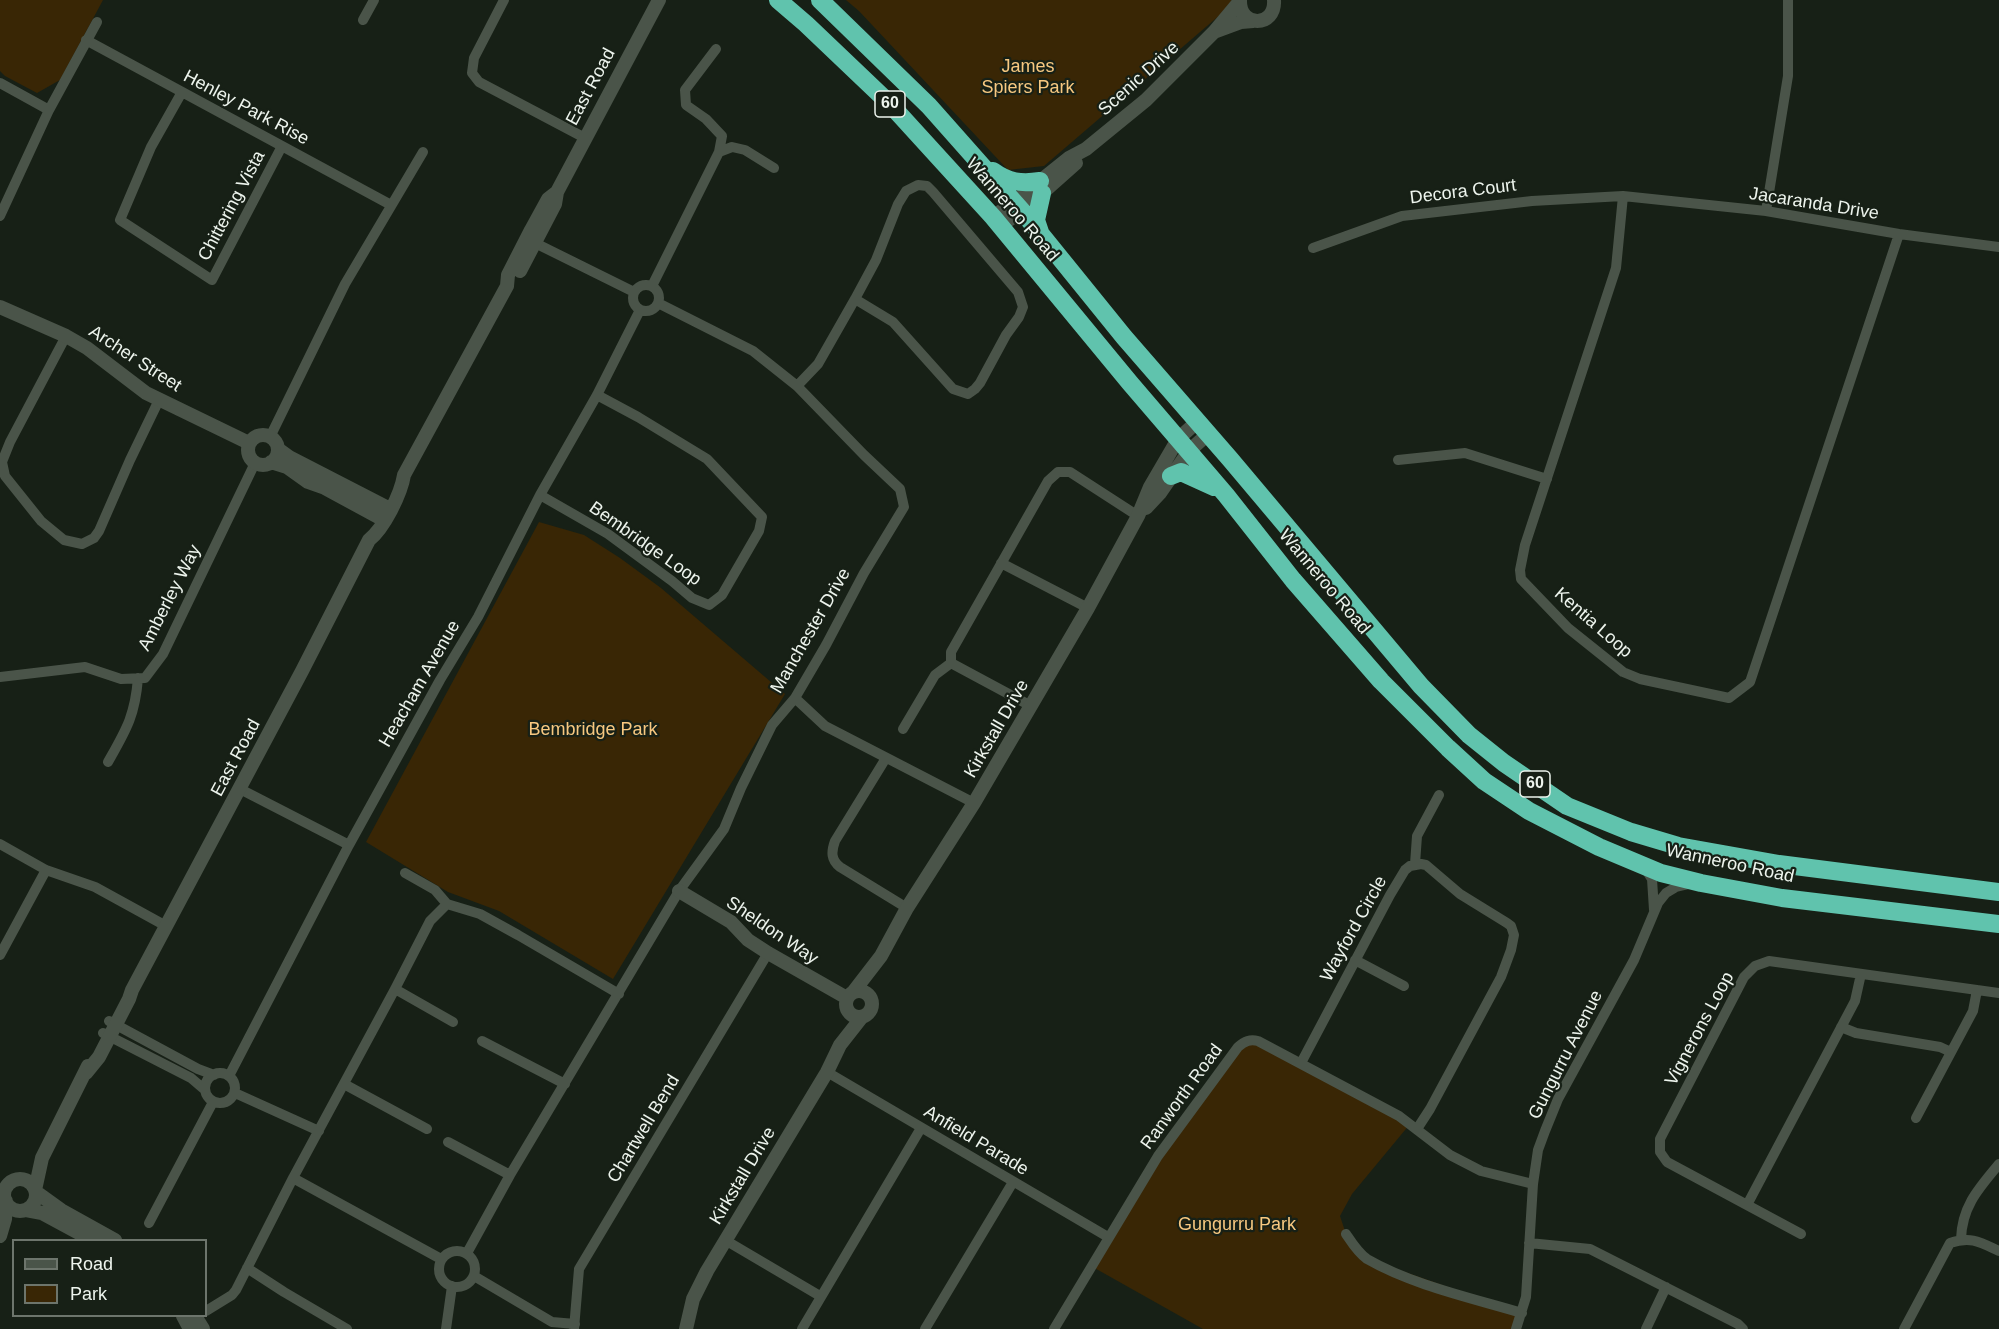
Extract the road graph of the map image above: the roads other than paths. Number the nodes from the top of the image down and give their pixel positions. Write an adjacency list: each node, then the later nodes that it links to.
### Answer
1 (374, 0): 10 (street)
2 (504, 0): 19 (street)
3 (659, 0): 19 (street, East Road)
4 (778, 0): 31 (highway, Wanneroo Road / 60)
5 (820, 0): 23 (highway, Wanneroo Road / 60)
6 (1240, 0): 11 (street); 13 (street, Scenic Drive)
7 (1283, 0): 9 (street)
8 (1788, 0): 29 (street)
9 (1273, 6): 11 (street, Scenic Drive)
10 (363, 20)
11 (1253, 21): 13 (street, Scenic Drive)
12 (97, 22): 14 (street)
13 (1214, 32): 25 (street, Scenic Drive)
14 (86, 40): 17 (street, Henley Park Rise); 18 (street)
15 (716, 49): 22 (street)
16 (0, 83): 18 (street)
17 (182, 92): 20 (street, Henley Park Rise); 20 (street, Chittering Vista)
18 (49, 110): 30 (street)
19 (585, 138): 34 (street, East Road)
20 (282, 146): 27 (street, Henley Park Rise)
21 (423, 152): 27 (street)
22 (719, 152): 24 (street); 37 (street)
23 (975, 157): 25 (highway); 28 (highway, Wanneroo Road / 60)
24 (774, 168)
25 (1041, 187): 28 (street, Scenic Drive); 33 (highway)
26 (1623, 196): 29 (street, Jacaranda Drive); 36 (street, Decora Court); 55 (street, Kentia Loop)
27 (391, 205): 49 (street)
28 (1018, 207): 31 (street, Scenic Drive); 33 (highway, Wanneroo Road / 60)
29 (1766, 211): 32 (street, Jacaranda Drive)
30 (0, 216)
31 (996, 222): 50 (highway, Wanneroo Road / 60)
32 (1899, 234): 35 (street, Jacaranda Drive); 55 (street, Kentia Loop)
33 (1042, 238): 47 (highway, Wanneroo Road / 60)
34 (531, 241): 38 (street); 58 (street, East Road)
35 (1999, 247)
36 (1312, 248)
37 (652, 286): 38 (street); 40 (street)
38 (634, 292): 42 (street)
39 (855, 298): 39 (street); 44 (street)
40 (658, 303): 42 (street); 44 (street, Manchester Drive)
41 (0, 307): 43 (street, Archer Street)
42 (640, 310): 45 (street, Heacham Avenue)
43 (66, 336): 46 (street, Archer Street); 46 (street)
44 (797, 386): 65 (street, Manchester Drive)
45 (597, 395): 56 (street, Heacham Avenue); 56 (street, Bembridge Loop)
46 (159, 400): 48 (street, Archer Street)
47 (1203, 428): 50 (street, Kirkstall Drive); 81 (highway, Wanneroo Road / 60)
48 (249, 443): 49 (street); 53 (street)
49 (274, 443): 52 (street); 58 (street)
50 (1184, 445): 54 (street, Kirkstall Drive); 57 (highway, Wanneroo Road / 60); 59 (street, Kirkstall Drive)
51 (1398, 460): 55 (street)
52 (271, 462): 53 (street); 58 (street)
53 (255, 463): 64 (street, Amberley Way)
54 (1171, 476): 57 (highway); 59 (street, Kirkstall Drive)
55 (1547, 479)
56 (540, 495): 74 (street, Heacham Avenue)
57 (1226, 495): 76 (highway, Wanneroo Road / 60)
58 (383, 512): 70 (street, East Road)
59 (1138, 516): 60 (street); 61 (street, Kirkstall Drive)
60 (1001, 563): 61 (street); 62 (street)
61 (1088, 609): 66 (street, Kirkstall Drive)
62 (951, 663): 66 (street); 67 (street)
63 (0, 676): 64 (street)
64 (138, 678): 69 (street)
65 (795, 698): 68 (street); 80 (street, Manchester Drive)
66 (1031, 706): 72 (street, Kirkstall Drive)
67 (903, 729)
68 (886, 758): 72 (street); 83 (street)
69 (108, 762)
70 (240, 789): 74 (street); 86 (street, East Road)
71 (1439, 795): 75 (street)
72 (974, 803): 83 (street, Kirkstall Drive)
73 (0, 844): 77 (street)
74 (348, 845): 109 (street, Heacham Avenue)
75 (1415, 864): 90 (street, Wayford Circle); 118 (street)
76 (1645, 867): 79 (highway, Wanneroo Road / 60); 84 (street, Gungurru Avenue)
77 (46, 870): 86 (street); 88 (street)
78 (405, 873): 82 (street)
79 (1701, 883): 84 (street, Gungurru Avenue); 85 (highway, Wanneroo Road / 60)
80 (679, 891): 87 (street, Sheldon Way); 96 (street, Manchester Drive)
81 (1999, 892)
82 (447, 904): 93 (street); 96 (street)
83 (907, 908): 89 (street, Kirkstall Drive)
84 (1654, 910): 127 (street, Gungurru Avenue)
85 (1999, 924)
86 (166, 926): 102 (street, East Road)
87 (768, 953): 98 (street, Sheldon Way); 152 (street, Chartwell Bend)
88 (0, 955)
89 (881, 956): 97 (street, Kirkstall Drive); 98 (street, Kirkstall Drive)
90 (1355, 960): 92 (street); 106 (street, Wayford Circle)
91 (1861, 974): 94 (street, Vignerons Loop); 101 (street); 130 (street, Vignerons Loop)
92 (1404, 986)
93 (396, 990): 100 (street); 110 (street)
94 (1977, 990): 95 (street, Vignerons Loop); 105 (street)
95 (1999, 993)
96 (619, 994): 111 (street, Manchester Drive)
97 (870, 996): 98 (street); 99 (street)
98 (849, 999): 99 (street); 104 (street, Kirkstall Drive)
99 (862, 1017): 104 (street, Kirkstall Drive)
100 (453, 1022)
101 (1841, 1027): 105 (street); 130 (street)
102 (109, 1029): 108 (street); 112 (street); 121 (street, East Road)
103 (482, 1041): 111 (street)
104 (840, 1045): 107 (street, Kirkstall Drive)
105 (1951, 1052): 115 (street)
106 (1301, 1063): 118 (street, Ranworth Road); 136 (street, Ranworth Road)
107 (827, 1072): 116 (street, Anfield Parade); 140 (street, Kirkstall Drive)
108 (214, 1075): 109 (street); 112 (street)
109 (229, 1076): 113 (street)
110 (344, 1084): 117 (street); 119 (street)
111 (565, 1084): 123 (street, Manchester Drive)
112 (205, 1090): 114 (street)
113 (235, 1093): 114 (street); 119 (street)
114 (213, 1102): 132 (street)
115 (1916, 1118)
116 (921, 1128): 126 (street, Anfield Parade); 149 (street)
117 (427, 1129)
118 (1417, 1129): 127 (street, Ranworth Road)
119 (319, 1131): 124 (street)
120 (448, 1142): 123 (street)
121 (42, 1158): 125 (street, East Road); 128 (street, East Road)
122 (1999, 1164): 139 (street)
123 (510, 1175): 143 (street, Manchester Drive)
124 (293, 1178): 144 (street); 145 (street)
125 (9, 1180): 128 (street); 129 (street)
126 (1013, 1182): 136 (street, Anfield Parade); 157 (street)
127 (1533, 1184): 141 (street, Gungurru Avenue)
128 (35, 1191): 131 (street); 138 (street)
129 (3, 1197): 131 (street); 135 (street)
130 (1747, 1205): 134 (street, Vignerons Loop)
131 (25, 1210): 135 (street); 137 (street)
132 (149, 1223)
133 (1346, 1234): 151 (street)
134 (1801, 1234)
135 (0, 1236)
136 (1108, 1237): 158 (street, Ranworth Road)
137 (90, 1239)
138 (108, 1239)
139 (1961, 1239): 142 (street); 162 (street)
140 (725, 1240): 149 (street); 155 (street, Kirkstall Drive)
141 (1528, 1243): 148 (street); 151 (street, Gungurru Avenue)
142 (1999, 1251)
143 (467, 1253): 144 (street); 146 (street)
144 (441, 1259): 147 (street)
145 (247, 1268): 150 (street); 153 (street)
146 (474, 1276): 147 (street); 152 (street)
147 (452, 1286): 154 (street)
148 (1666, 1287): 160 (street); 161 (street)
149 (820, 1296): 156 (street)
150 (207, 1311)
151 (1522, 1313): 159 (street, Gungurru Avenue)
152 (574, 1326)
153 (347, 1329)
154 (446, 1329)
155 (686, 1329)
156 (802, 1329)
157 (925, 1329)
158 (1054, 1329)
159 (1516, 1329)
160 (1646, 1329)
161 (1743, 1329)
162 (1904, 1329)

